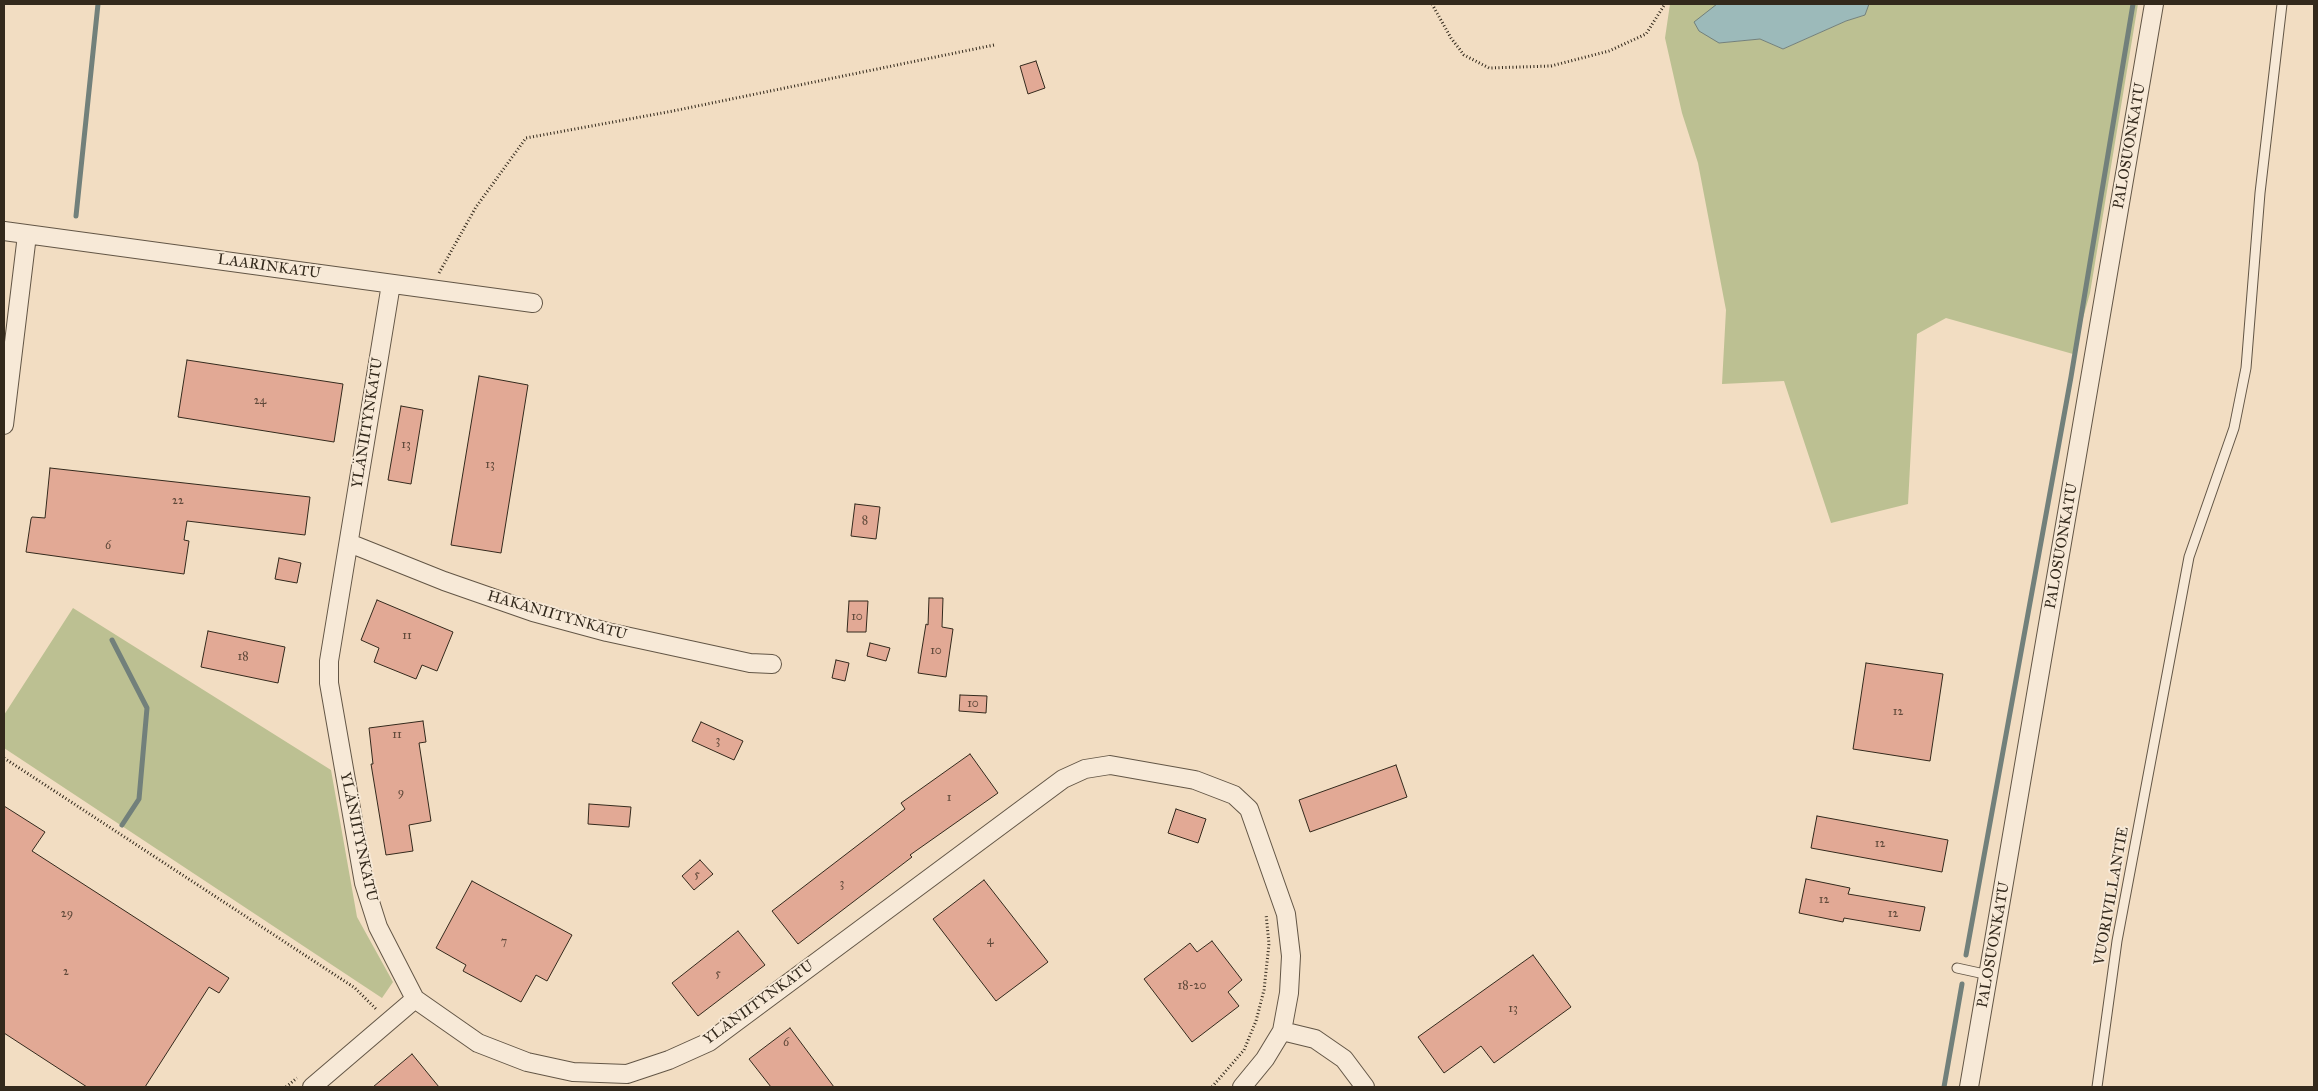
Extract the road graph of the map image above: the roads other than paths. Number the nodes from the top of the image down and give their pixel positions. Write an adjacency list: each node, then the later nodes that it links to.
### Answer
1 (2154, 4): 11 (street, PALOSUONKATU)
2 (2282, 4): 18 (lane, VUORIVILLANTIE)
3 (4, 232): 4 (street, LAARINKATU)
4 (27, 235): 5 (street, LAARINKATU); 7 (street)
5 (391, 284): 6 (street, LAARINKATU); 8 (street, YLÄNIITYNKATU)
6 (533, 303)
7 (4, 425)
8 (349, 543): 9 (street, HAKANIITYNKATU); 12 (street, YLÄNIITYNKATU)
9 (772, 664)
10 (1957, 968): 11 (lane)
11 (1989, 975): 17 (street, PALOSUONKATU)
12 (415, 999): 13 (street, YLÄNIITYNKATU); 14 (street)
13 (1282, 1031): 15 (street, YLÄNIITYNKATU); 16 (street)
14 (312, 1087)
15 (1242, 1087)
16 (1365, 1087)
17 (1970, 1087)
18 (2098, 1087)

